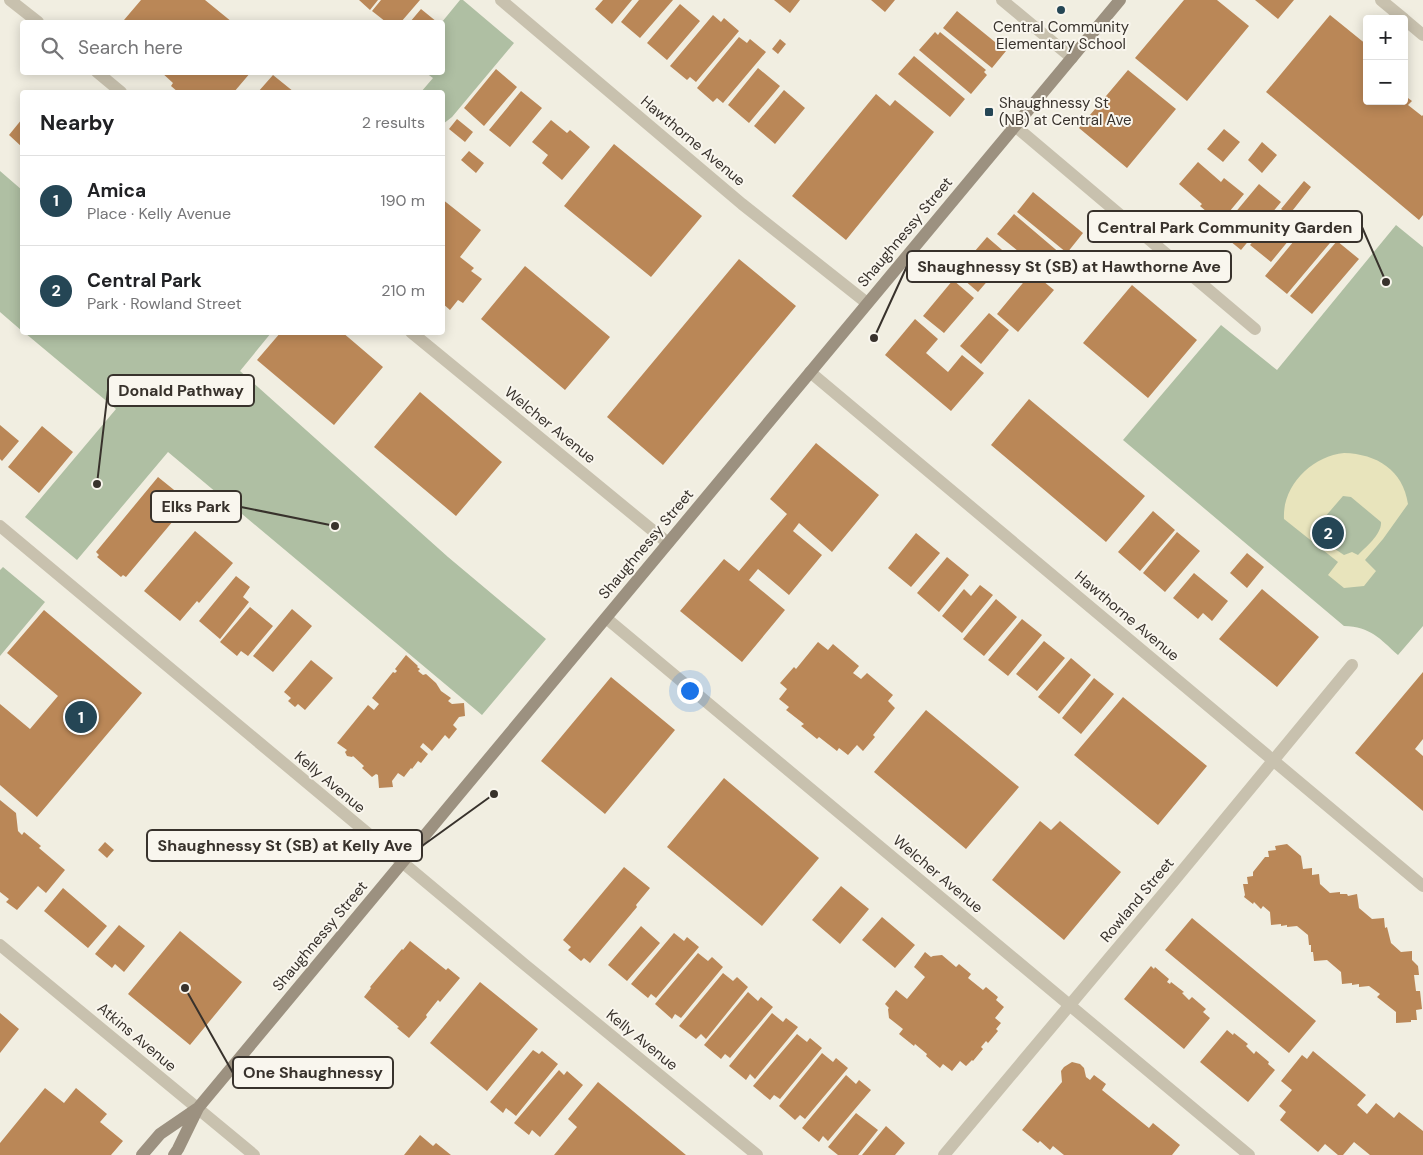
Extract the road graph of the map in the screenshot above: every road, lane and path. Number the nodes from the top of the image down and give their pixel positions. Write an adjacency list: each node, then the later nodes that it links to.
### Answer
1 (10, 0): 7 (street)
2 (501, 0): 14 (street, Hawthorne Avenue)
3 (1002, 0): 10 (street)
4 (1120, 0): 10 (main road, Shaughnessy Street)
5 (1381, 0): 6 (street)
6 (1399, 15)
7 (35, 20)
8 (1408, 22): 9 (street)
9 (1423, 35)
10 (1072, 58): 13 (main road, Shaughnessy Street)
11 (101, 75): 12 (street)
12 (119, 90)
13 (1014, 126): 14 (main road, Shaughnessy Street); 15 (street)
14 (867, 304): 17 (main road, Shaughnessy Street)
15 (1255, 328)
16 (415, 335): 19 (street, Welcher Avenue)
17 (810, 372): 19 (main road, Shaughnessy Street); 22 (street, Hawthorne Avenue)
18 (0, 526): 23 (street, Kelly Avenue)
19 (668, 543): 20 (main road, Shaughnessy Street)
20 (606, 618): 23 (main road, Shaughnessy Street); 26 (street, Welcher Avenue)
21 (1352, 665): 22 (street, Rowland Street)
22 (1274, 760): 24 (street, Hawthorne Avenue); 26 (street, Rowland Street)
23 (402, 862): 27 (main road, Shaughnessy Street); 31 (street, Kelly Avenue)
24 (1423, 886)
25 (0, 945): 27 (street, Atkins Avenue)
26 (1070, 1005): 32 (street, Rowland Street); 33 (street, Welcher Avenue)
27 (198, 1108): 28 (main road, Shaughnessy Street); 29 (main road, Shaughnessy Street); 30 (street, Atkins Avenue)
28 (142, 1155)
29 (174, 1155)
30 (254, 1155)
31 (758, 1155)
32 (944, 1155)
33 (1249, 1155)

